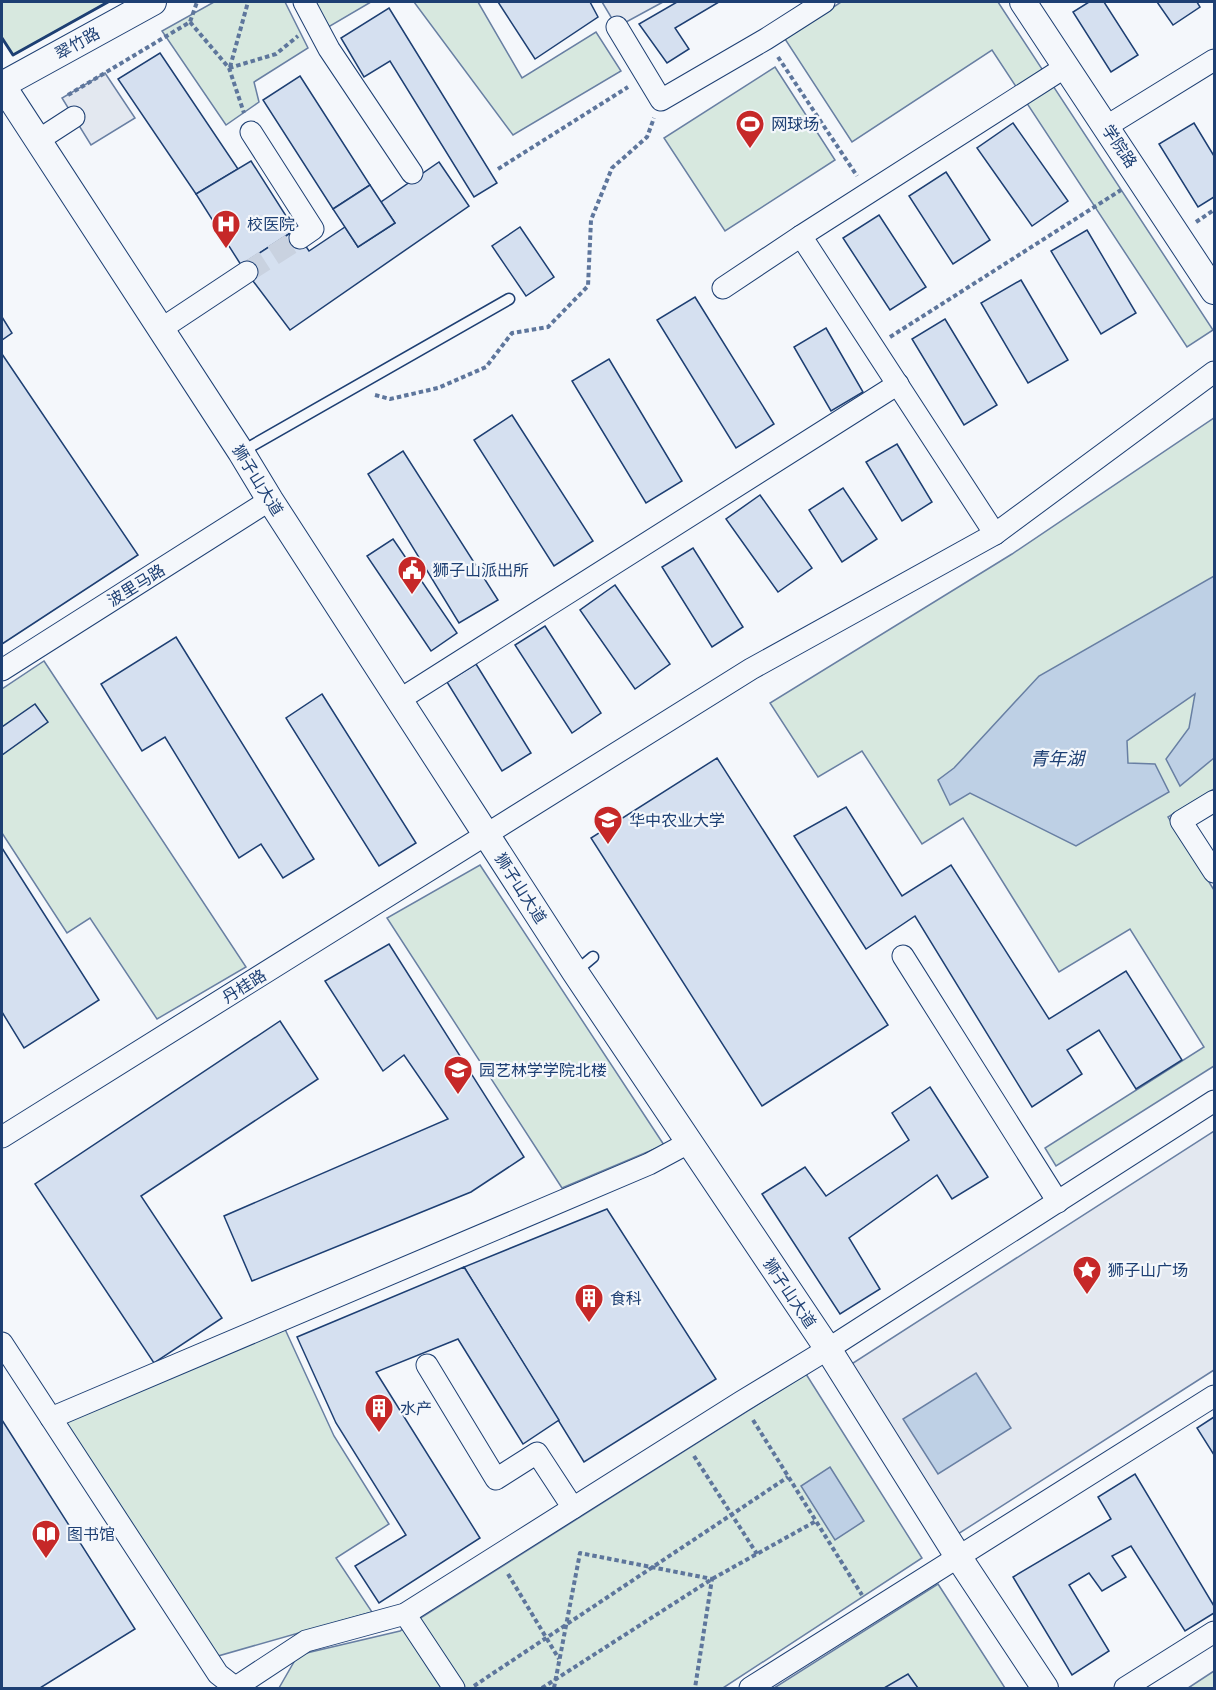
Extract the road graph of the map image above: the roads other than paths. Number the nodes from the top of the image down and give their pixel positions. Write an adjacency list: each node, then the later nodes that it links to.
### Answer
1 (153, 2): 8 (street, 翠竹路)
2 (304, 2): 13 (street)
3 (824, 2): 5 (street)
4 (1023, 2): 7 (street, 学院路)
5 (617, 27)
6 (1215, 60): 10 (street)
7 (1066, 66): 10 (street, 学院路); 14 (street)
8 (2, 85): 12 (street, 狮子山大道)
9 (74, 117): 12 (street)
10 (1107, 126): 18 (street, 学院路)
11 (251, 132): 15 (street)
12 (37, 141): 20 (street, 狮子山大道)
13 (412, 173)
14 (801, 236): 17 (street); 22 (street)
15 (300, 238)
16 (247, 273): 20 (street)
17 (723, 288)
18 (1215, 291)
19 (509, 299): 23 (lane)
20 (161, 329): 23 (street, 狮子山大道)
21 (1215, 372): 25 (street, 丹桂路)
22 (898, 384): 25 (street); 27 (street)
23 (241, 452): 24 (street, 狮子山大道)
24 (270, 500): 26 (street, 波里马路); 27 (street, 狮子山大道)
25 (995, 534): 29 (street, 丹桂路)
26 (2, 670)
27 (399, 700): 29 (street, 狮子山大道)
28 (1215, 801): 30 (street)
29 (486, 834): 33 (street, 丹桂路); 34 (street, 狮子山大道)
30 (1215, 872)
31 (903, 956): 35 (street)
32 (1215, 1101): 35 (street)
33 (2, 1137)
34 (690, 1142): 37 (street, 狮子山大道); 40 (street)
35 (1058, 1202): 37 (street)
36 (2, 1343): 40 (street)
37 (828, 1349): 41 (street); 42 (street, 狮子山大道)
38 (427, 1365): 41 (street)
39 (1215, 1396): 42 (street)
40 (51, 1418): 45 (street)
41 (573, 1508): 43 (street)
42 (959, 1558): 47 (street); 48 (street, 狮子山大道)
43 (405, 1614): 45 (street); 46 (street)
44 (1215, 1632): 49 (street)
45 (236, 1688)
46 (454, 1689)
47 (750, 1689)
48 (1045, 1689)
49 (1125, 1689)

